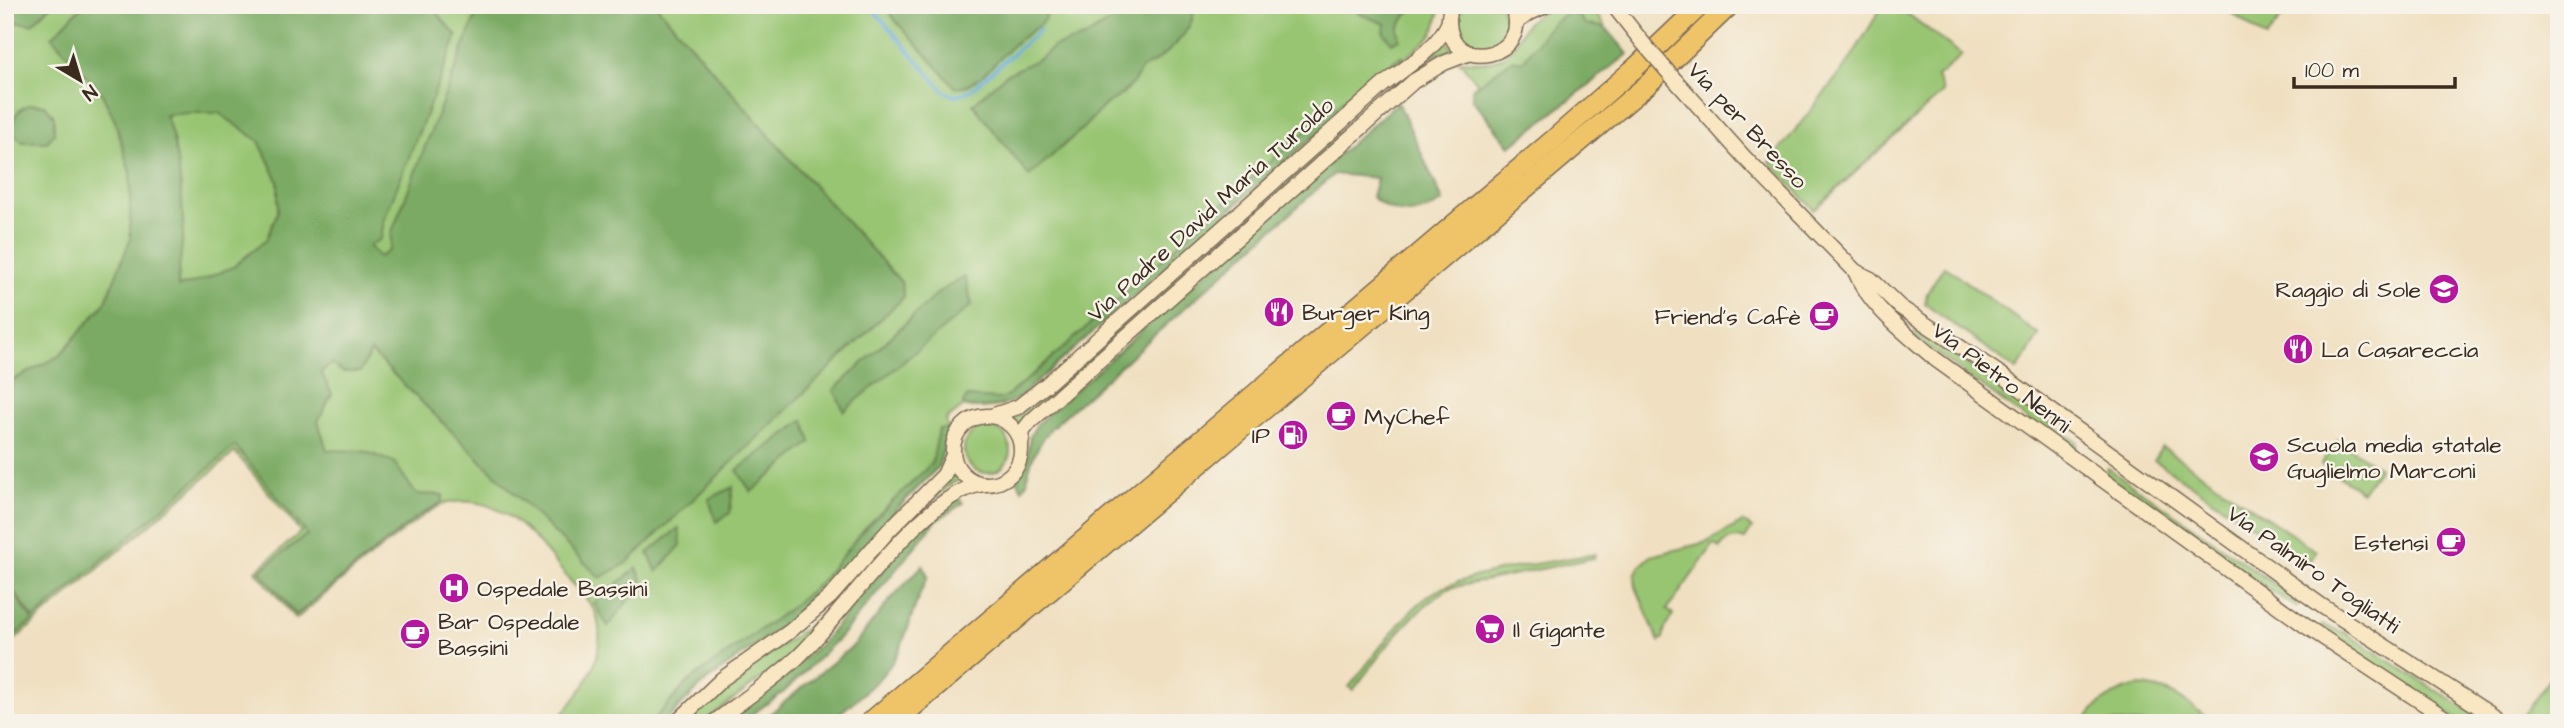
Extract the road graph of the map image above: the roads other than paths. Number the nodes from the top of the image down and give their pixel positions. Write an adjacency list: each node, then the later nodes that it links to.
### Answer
1 (1512, 5): 7 (street)
2 (1547, 5): 7 (street)
3 (1613, 5): 9 (street, Via per Bresso, bridge)
4 (1701, 5): 19 (highway)
5 (1730, 5): 20 (highway)
6 (1451, 10): 8 (street); 12 (street, Via Padre David Maria Turoldo)
7 (1517, 23): 8 (street, Via Padre David Maria Turoldo)
8 (1470, 53): 13 (street, Via Padre David Maria Turoldo)
9 (1855, 271): 10 (street, Via per Bresso); 11 (street, Via per Bresso)
10 (1900, 307): 14 (street, Via Pietro Nenni)
11 (1891, 319): 21 (street, Via Pietro Nenni)
12 (991, 416): 13 (street); 15 (street)
13 (1021, 446): 16 (street)
14 (2101, 447): 22 (street, Via Palmiro Togliatti)
15 (953, 455): 16 (street); 17 (street)
16 (985, 484): 18 (street)
17 (676, 723)
18 (713, 723)
19 (869, 723)
20 (894, 723)
21 (2453, 723)
22 (2504, 723)

